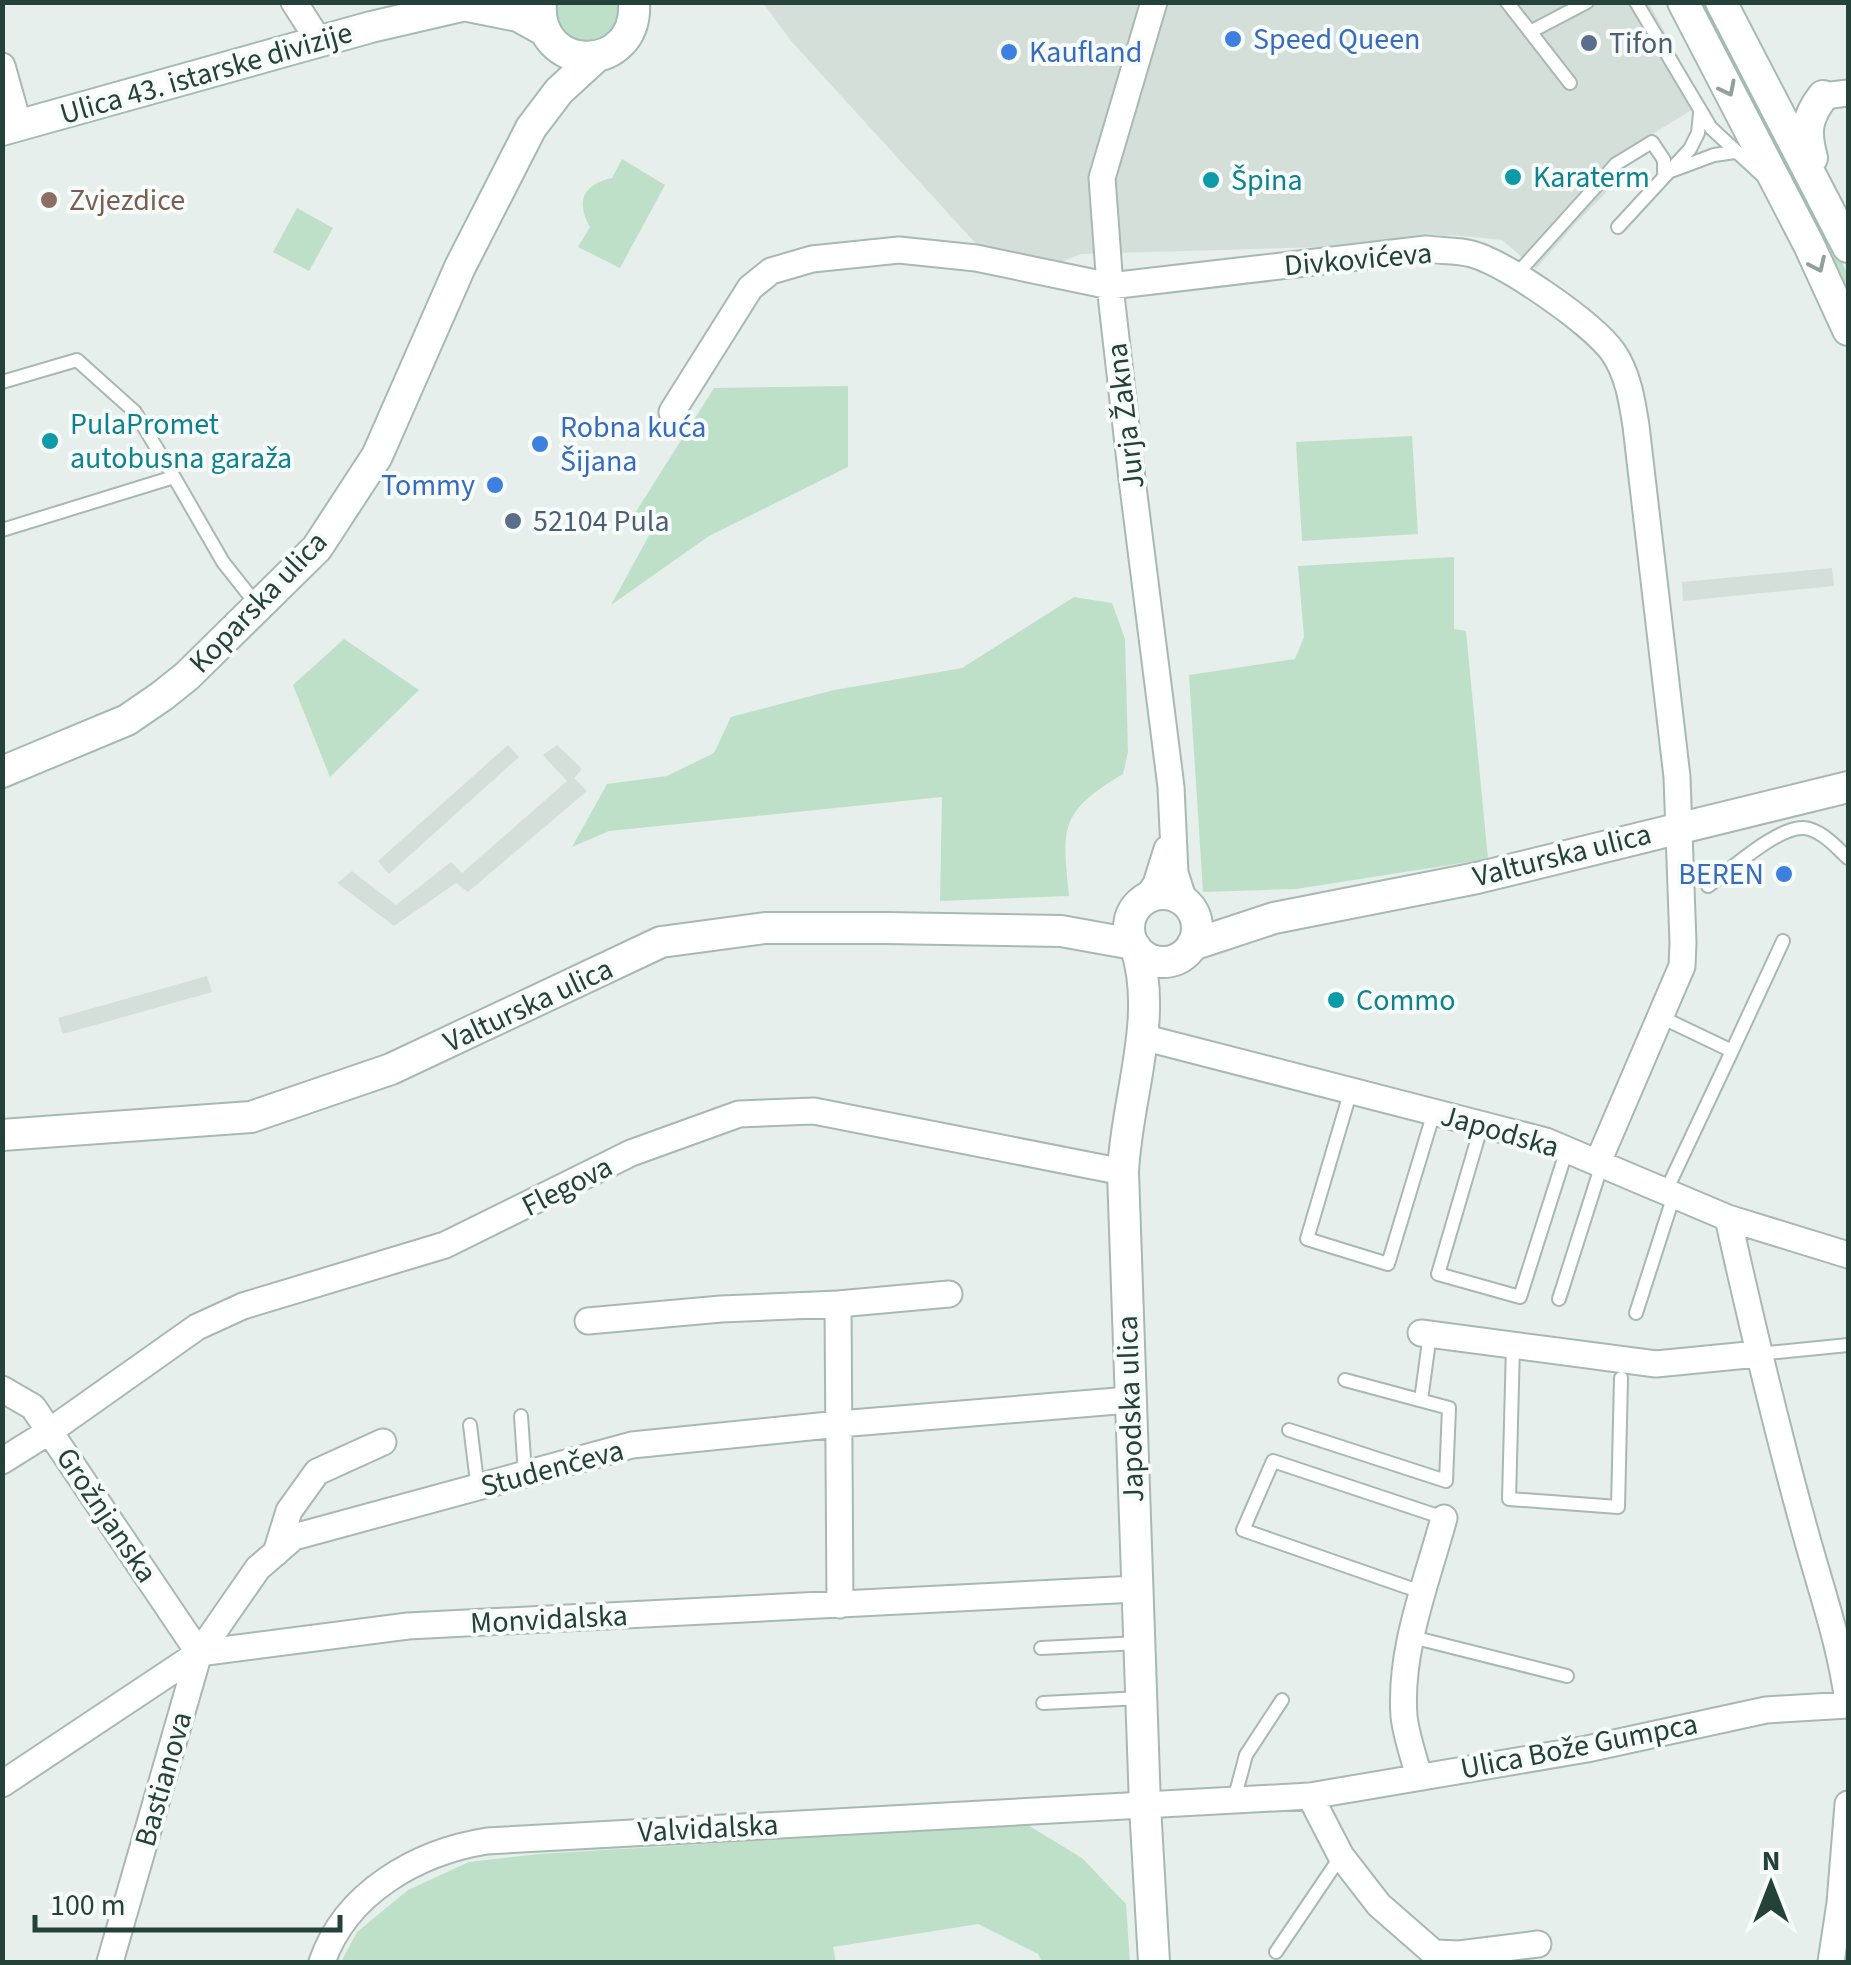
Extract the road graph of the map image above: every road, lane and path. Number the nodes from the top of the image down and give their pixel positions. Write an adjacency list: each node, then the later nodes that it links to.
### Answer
1 (294, 2): 12 (street)
2 (634, 2): 13 (street, Koparska ulica)
3 (1154, 2): 28 (street, Jurja Žakna)
4 (1507, 2): 11 (lane)
5 (1588, 2): 11 (lane)
6 (1636, 2): 18 (lane)
7 (1683, 2): 24 (street, one-way to 24)
8 (1721, 2): 16 (street)
9 (473, 4): 10 (street, Ulica 43. istarske divizije); 12 (street, Ulica 43. istarske divizije)
10 (545, 24): 13 (street, Ulica 43. istarske divizije); 20 (street, Koparska ulica)
11 (1530, 32): 15 (lane)
12 (319, 41): 19 (street, Ulica 43. istarske divizije)
13 (596, 57): 20 (street, Koparska ulica)
14 (2, 66): 19 (street)
15 (1570, 82)
16 (1764, 82): 17 (street); 23 (street)
17 (1836, 95): 23 (street)
18 (1700, 113): 21 (lane); 22 (lane)
19 (11, 128)
20 (531, 128): 34 (street, Koparska ulica)
21 (1735, 152): 22 (lane); 24 (lane)
22 (1664, 173): 25 (lane); 27 (lane)
23 (1821, 190): 26 (street)
24 (1783, 194): 29 (street, one-way to 29)
25 (1618, 226)
26 (1848, 247)
27 (1516, 275): 28 (street, Divkovićeva); 37 (street, Divkovićeva)
28 (1110, 286): 31 (street, Divkovićeva); 38 (street, Jurja Žakna)
29 (1848, 330)
30 (2, 382): 32 (lane)
31 (672, 412)
32 (174, 477): 33 (lane); 34 (lane)
33 (2, 530)
34 (258, 606): 35 (street, Koparska ulica)
35 (2, 772)
36 (1848, 786): 37 (street, Valturska ulica)
37 (1678, 826): 43 (street, Valturska ulica); 48 (street, Divkovićeva)
38 (1172, 835): 41 (street, Jurja Žakna); 42 (street, Jurja Žakna)
39 (1848, 858): 40 (lane)
40 (1708, 886)
41 (1142, 902): 42 (street); 44 (street, Valturska ulica); 46 (street)
42 (1187, 904): 43 (street, Valturska ulica); 47 (street)
43 (1274, 918): 47 (street, Valturska ulica)
44 (1060, 931): 46 (street, Valturska ulica); 54 (street, Valturska ulica)
45 (1784, 941): 50 (lane)
46 (1134, 946): 47 (street); 49 (street, Japodska ulica)
47 (1184, 952): 49 (street, Japodska ulica)
48 (1660, 1017): 50 (lane); 56 (street, Divkovićeva)
49 (1144, 1025): 51 (street, Japodska); 57 (street, Japodska ulica)
50 (1732, 1051): 58 (lane)
51 (1351, 1090): 52 (street, Japodska); 52 (lane)
52 (1434, 1112): 53 (street, Japodska)
53 (1482, 1124): 55 (street, Japodska); 55 (lane)
54 (2, 1134)
55 (1566, 1149): 56 (street, Japodska)
56 (1600, 1163): 58 (street, Japodska); 62 (lane)
57 (1123, 1172): 73 (street, Japodska ulica); 79 (street, Flegova)
58 (1670, 1193): 59 (street, Japodska); 64 (lane)
59 (1728, 1218): 60 (street, Japodska); 69 (street, Ulica Bože Gumpca)
60 (1848, 1255)
61 (949, 1294): 63 (street)
62 (1559, 1299)
63 (838, 1304): 65 (street); 76 (street)
64 (1636, 1314)
65 (588, 1321)
66 (1426, 1334): 68 (street); 74 (lane)
67 (1848, 1345): 69 (lane)
68 (1513, 1346): 69 (street); 70 (lane)
69 (1758, 1354): 97 (street, Ulica Bože Gumpca)
70 (1621, 1378)
71 (1345, 1380): 74 (lane)
72 (2, 1388): 79 (street, Grožnjanska)
73 (1129, 1400): 76 (street, Studenčeva); 86 (street, Japodska ulica)
74 (1421, 1400): 78 (lane)
75 (521, 1416): 82 (lane)
76 (838, 1424): 82 (street, Studenčeva); 88 (street)
77 (470, 1425): 83 (lane)
78 (1289, 1430)
79 (50, 1432): 81 (street, Flegova); 92 (street, Grožnjanska)
80 (383, 1442): 85 (street, Studenčeva)
81 (2, 1461)
82 (524, 1474): 83 (street, Studenčeva)
83 (481, 1487): 85 (street, Studenčeva)
84 (1444, 1518): 87 (street); 87 (lane)
85 (276, 1553): 92 (street, Studenčeva)
86 (1136, 1589): 88 (street, Monvidalska); 90 (street, Japodska ulica)
87 (1424, 1594): 89 (street)
88 (840, 1604): 92 (street, Monvidalska)
89 (1412, 1637): 93 (lane); 98 (street)
90 (1139, 1643): 91 (lane); 94 (street, Japodska ulica)
91 (1041, 1648)
92 (200, 1653): 99 (street, Monvidalska); 108 (street, Bastianova)
93 (1567, 1676)
94 (1142, 1698): 96 (lane); 103 (street, Japodska ulica)
95 (1282, 1700): 101 (lane)
96 (1043, 1703)
97 (1848, 1704): 98 (street, Ulica Bože Gumpca)
98 (1419, 1777): 100 (street, Ulica Bože Gumpca)
99 (2, 1784)
100 (1310, 1796): 101 (street); 104 (street)
101 (1234, 1801): 103 (street)
102 (1848, 1804): 107 (street)
103 (1145, 1806): 109 (street, Valvidalska); 110 (street, Japodska ulica)
104 (1340, 1856): 105 (street); 106 (lane)
105 (1538, 1944)
106 (1276, 1952)
107 (1837, 1958)
108 (110, 1962)
109 (322, 1962)
110 (1154, 1962)

